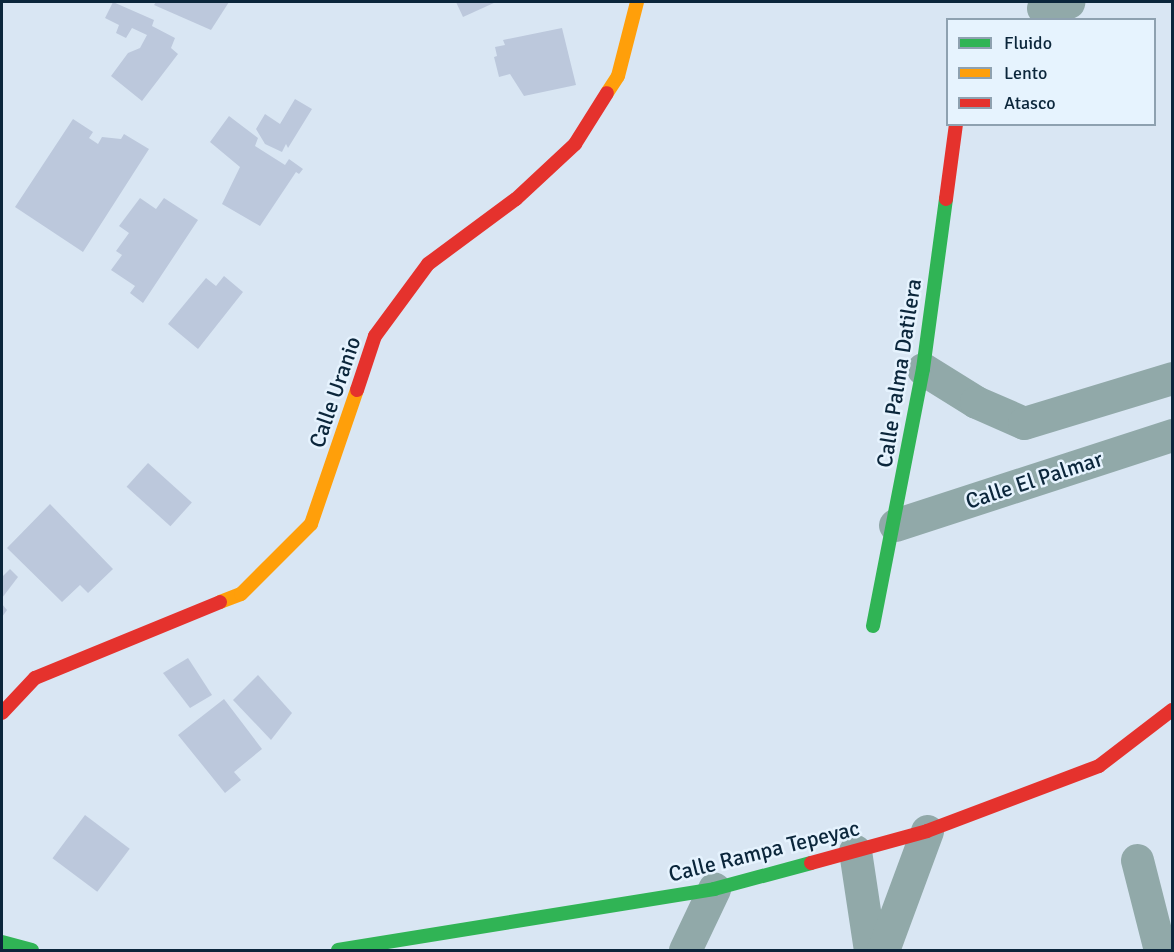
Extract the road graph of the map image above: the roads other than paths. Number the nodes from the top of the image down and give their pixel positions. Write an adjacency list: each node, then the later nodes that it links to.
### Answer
1 (637, 2): 9 (street, Calle Uranio)
2 (956, 126): 3 (street, Calle Palma Datilera)
3 (923, 369): 4 (street); 6 (street, Calle Palma Datilera)
4 (1173, 378)
5 (1173, 435): 6 (street, Calle El Palmar)
6 (895, 525): 7 (street, Calle Palma Datilera)
7 (873, 626)
8 (1173, 710): 10 (street, Calle Rampa Tepeyac)
9 (2, 712)
10 (927, 831): 11 (street, Calle Rampa Tepeyac); 19 (street)
11 (855, 851): 13 (street, Calle Rampa Tepeyac); 18 (street)
12 (1137, 860): 20 (street)
13 (714, 889): 16 (street, Calle Rampa Tepeyac); 17 (street)
14 (2, 942): 15 (street)
15 (32, 951)
16 (338, 951)
17 (685, 951)
18 (870, 951)
19 (883, 951)
20 (1160, 951)

